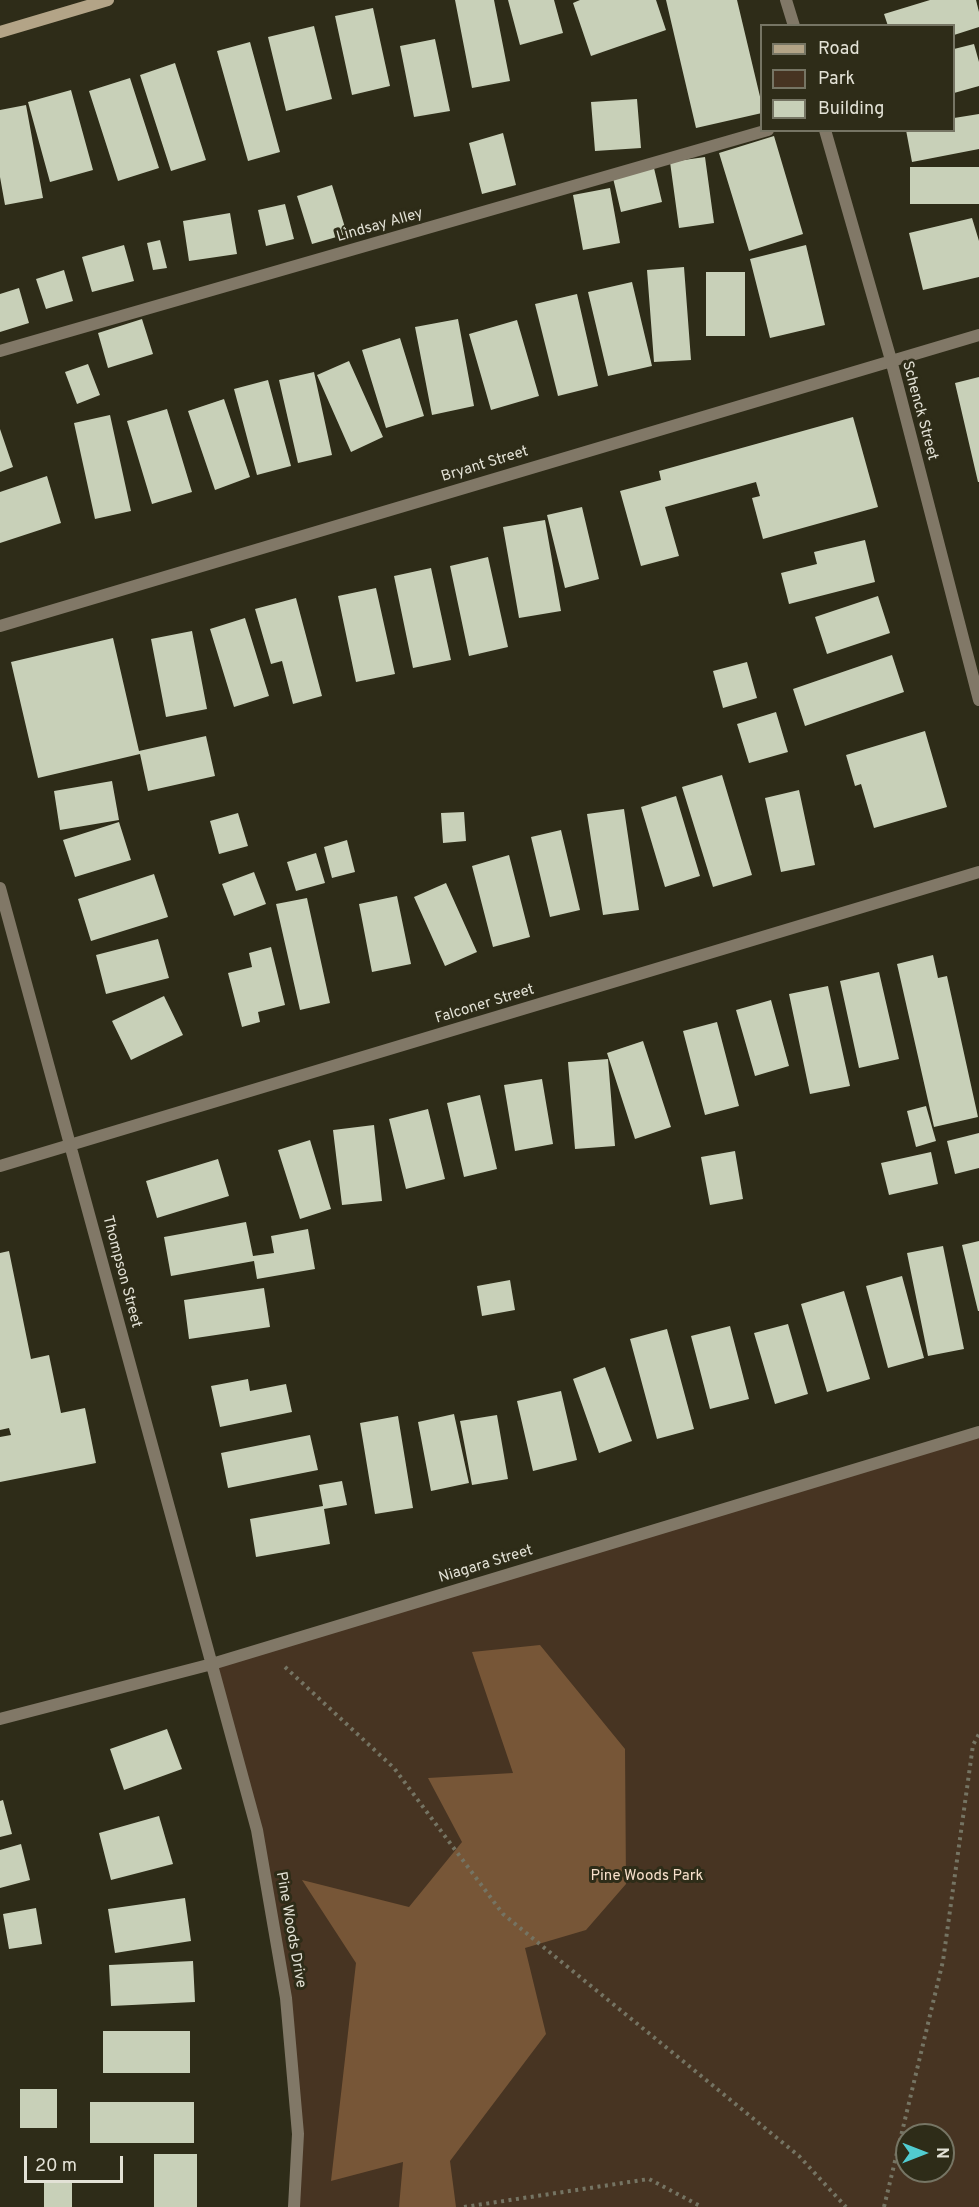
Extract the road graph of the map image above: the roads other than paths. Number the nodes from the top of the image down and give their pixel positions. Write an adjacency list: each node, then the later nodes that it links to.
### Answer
1 (108, 0): 4 (street)
2 (786, 0): 3 (street)
3 (793, 24)
4 (0, 32)
5 (761, 132): 8 (street, Lindsay Alley)
6 (826, 132): 9 (street, Schenck Street)
7 (979, 335): 9 (street, Bryant Street)
8 (0, 351)
9 (891, 360): 10 (street, Bryant Street); 11 (street, Schenck Street)
10 (0, 626)
11 (979, 700)
12 (979, 872): 14 (street, Falconer Street)
13 (0, 888): 14 (street, Thompson Street)
14 (71, 1146): 15 (street, Falconer Street); 17 (street, Thompson Street)
15 (0, 1166)
16 (979, 1432): 17 (street, Niagara Street)
17 (212, 1664): 18 (street, Niagara Street); 19 (street, Pine Woods Drive)
18 (0, 1719)
19 (294, 2207)

